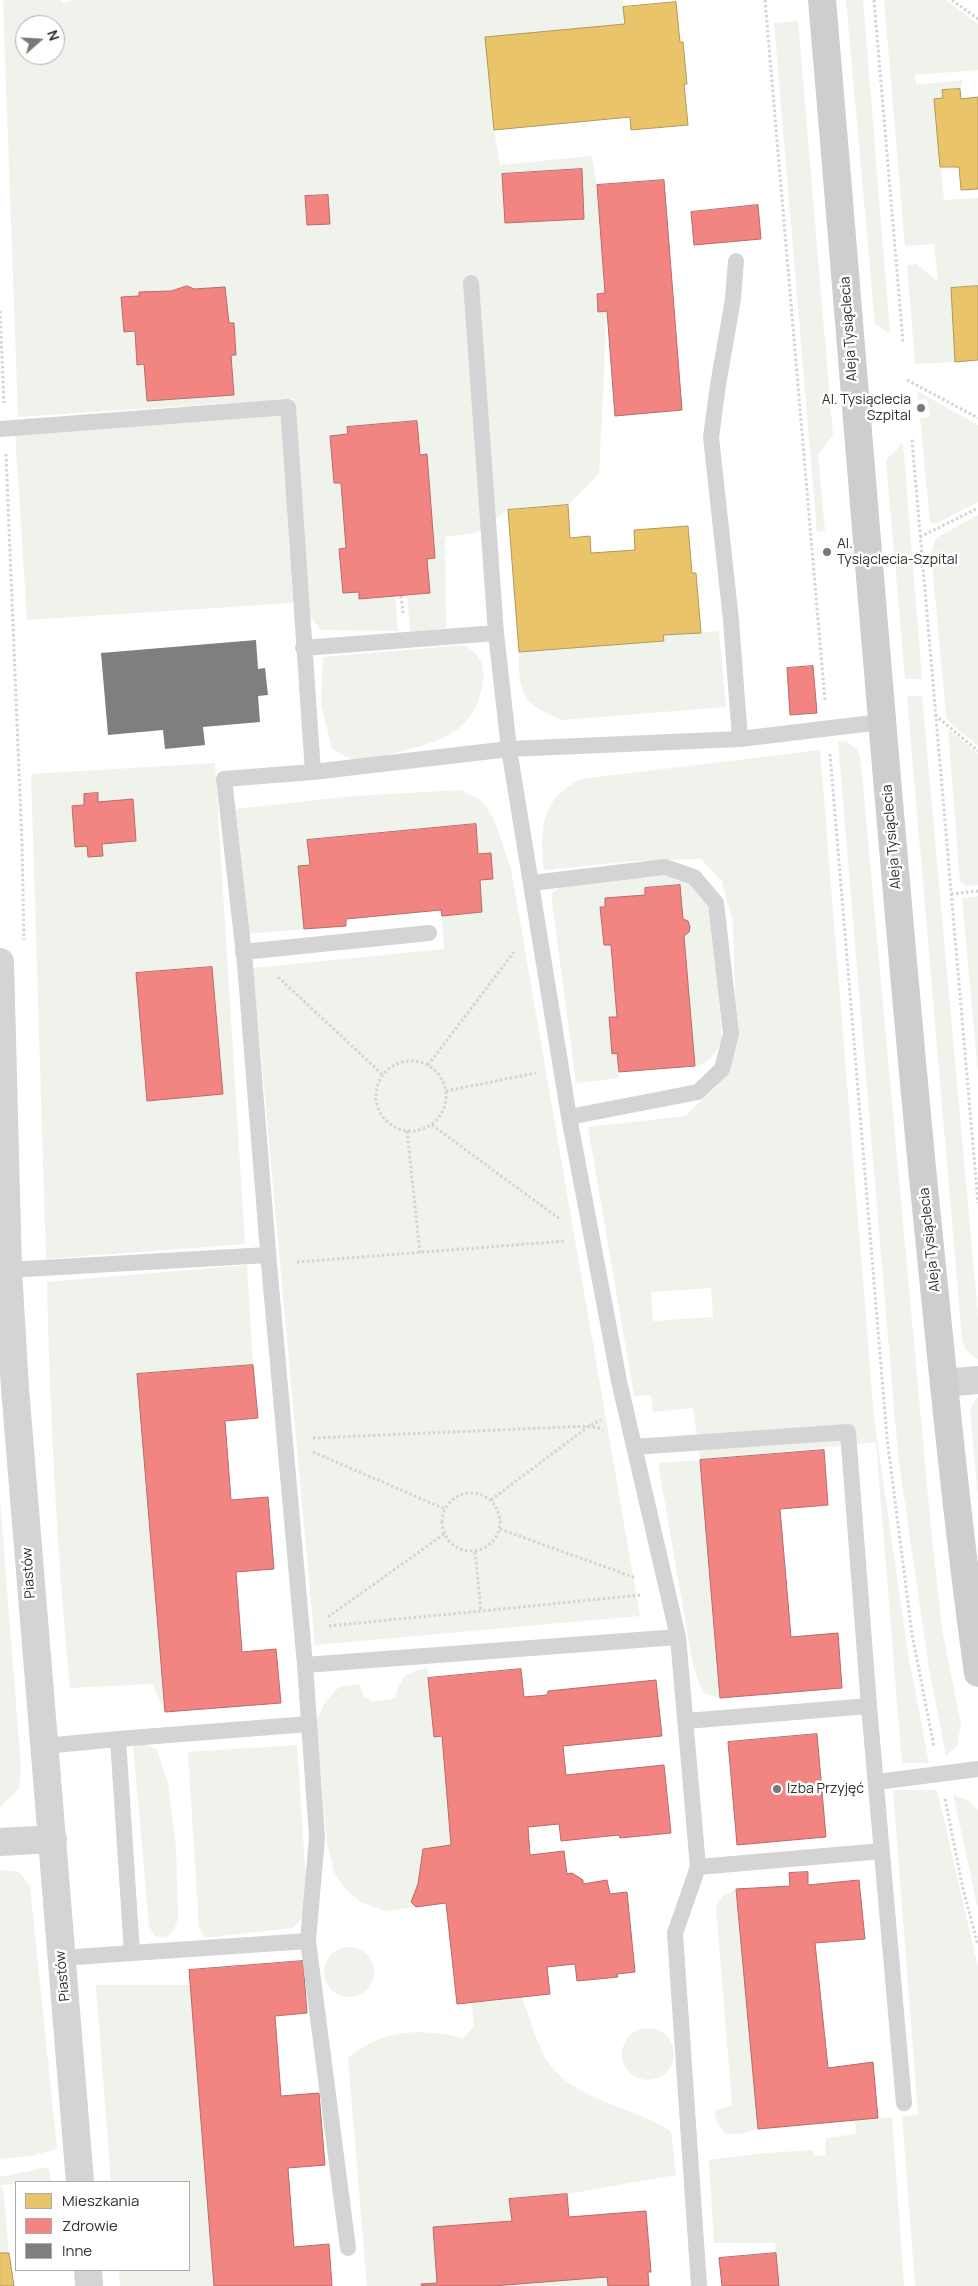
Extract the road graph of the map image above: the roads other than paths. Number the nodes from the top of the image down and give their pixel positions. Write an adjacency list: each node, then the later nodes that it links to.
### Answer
1 (822, 0): 7 (street, Aleja Tysiąclecia)
2 (736, 260): 8 (lane)
3 (471, 282): 5 (lane)
4 (2, 428): 6 (lane)
5 (496, 633): 6 (lane); 9 (lane)
6 (303, 648): 10 (lane)
7 (881, 722): 8 (lane); 19 (street, Aleja Tysiąclecia)
8 (740, 738): 9 (lane)
9 (509, 749): 10 (lane); 11 (lane)
10 (313, 772): 13 (lane)
11 (532, 883): 15 (lane); 15 (lane)
12 (429, 933): 13 (lane)
13 (243, 952): 16 (lane)
14 (0, 962): 17 (street, Piastów)
15 (570, 1117): 21 (lane)
16 (268, 1260): 17 (lane); 23 (lane)
17 (8, 1270): 20 (street, Piastów)
18 (978, 1380): 19 (street)
19 (944, 1383): 24 (street, Aleja Tysiąclecia)
20 (7, 1388): 29 (street, Piastów)
21 (634, 1447): 22 (lane); 25 (lane)
22 (678, 1637): 23 (lane); 26 (lane)
23 (305, 1664): 27 (lane)
24 (978, 1673)
25 (869, 1706): 26 (lane); 31 (lane)
26 (686, 1721): 35 (lane)
27 (309, 1724): 28 (lane); 36 (lane)
28 (118, 1739): 29 (lane); 37 (lane)
29 (44, 1746): 32 (street, Piastów)
30 (978, 1769): 31 (lane)
31 (877, 1782): 34 (lane)
32 (53, 1839): 33 (street); 38 (street, Piastów)
33 (0, 1842)
34 (882, 1851): 35 (lane); 39 (lane)
35 (698, 1868): 44 (lane)
36 (308, 1941): 37 (lane); 41 (lane)
37 (132, 1953): 38 (lane)
38 (62, 1958): 40 (street, Piastów)
39 (904, 2103)
40 (80, 2181)
41 (348, 2248)
42 (88, 2271): 43 (street)
43 (89, 2286)
44 (699, 2286)

